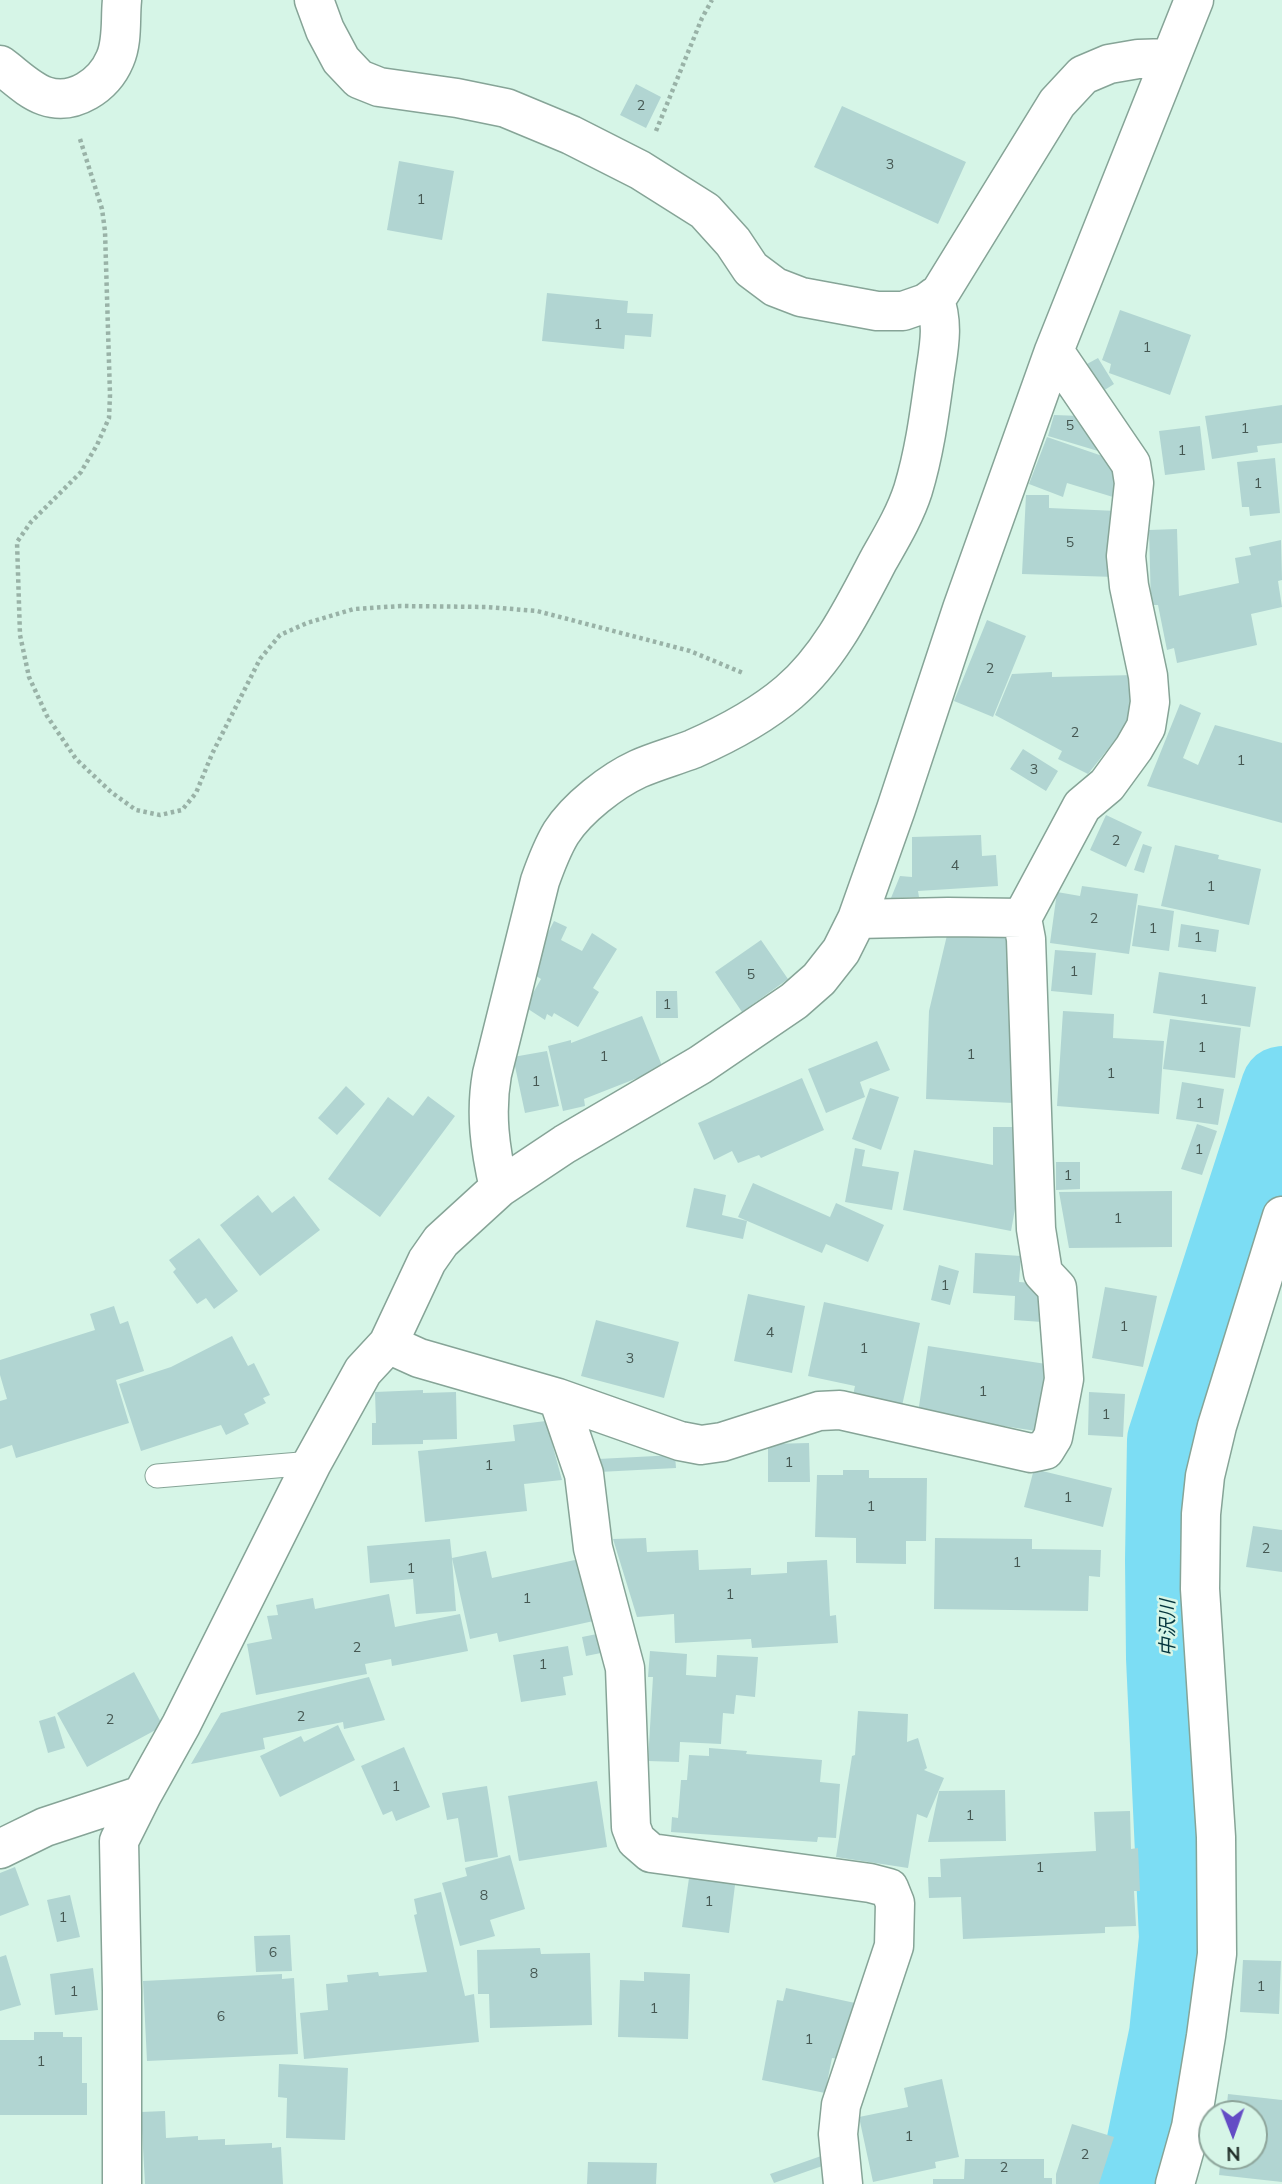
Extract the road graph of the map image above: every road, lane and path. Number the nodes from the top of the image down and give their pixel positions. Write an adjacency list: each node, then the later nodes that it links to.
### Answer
1 (122, 0): 7 (street)
2 (314, 0): 8 (street)
3 (712, 0): 8 (path)
4 (1195, 0): 5 (street)
5 (1170, 58): 9 (street); 10 (street)
6 (0, 65): 7 (street)
7 (69, 98): 11 (path)
8 (640, 170): 9 (street)
9 (934, 297): 14 (street)
10 (1054, 351): 12 (street); 13 (street)
11 (746, 674)
12 (1022, 918): 13 (street); 17 (street)
13 (857, 919): 14 (street)
14 (499, 1188): 16 (street)
15 (1282, 1216): 24 (street)
16 (388, 1344): 17 (street); 18 (street)
17 (558, 1398): 23 (street)
18 (312, 1463): 19 (lane); 20 (street)
19 (157, 1476)
20 (142, 1795): 21 (street); 22 (street)
21 (0, 1849)
22 (122, 2184)
23 (843, 2184)
24 (1175, 2184)

